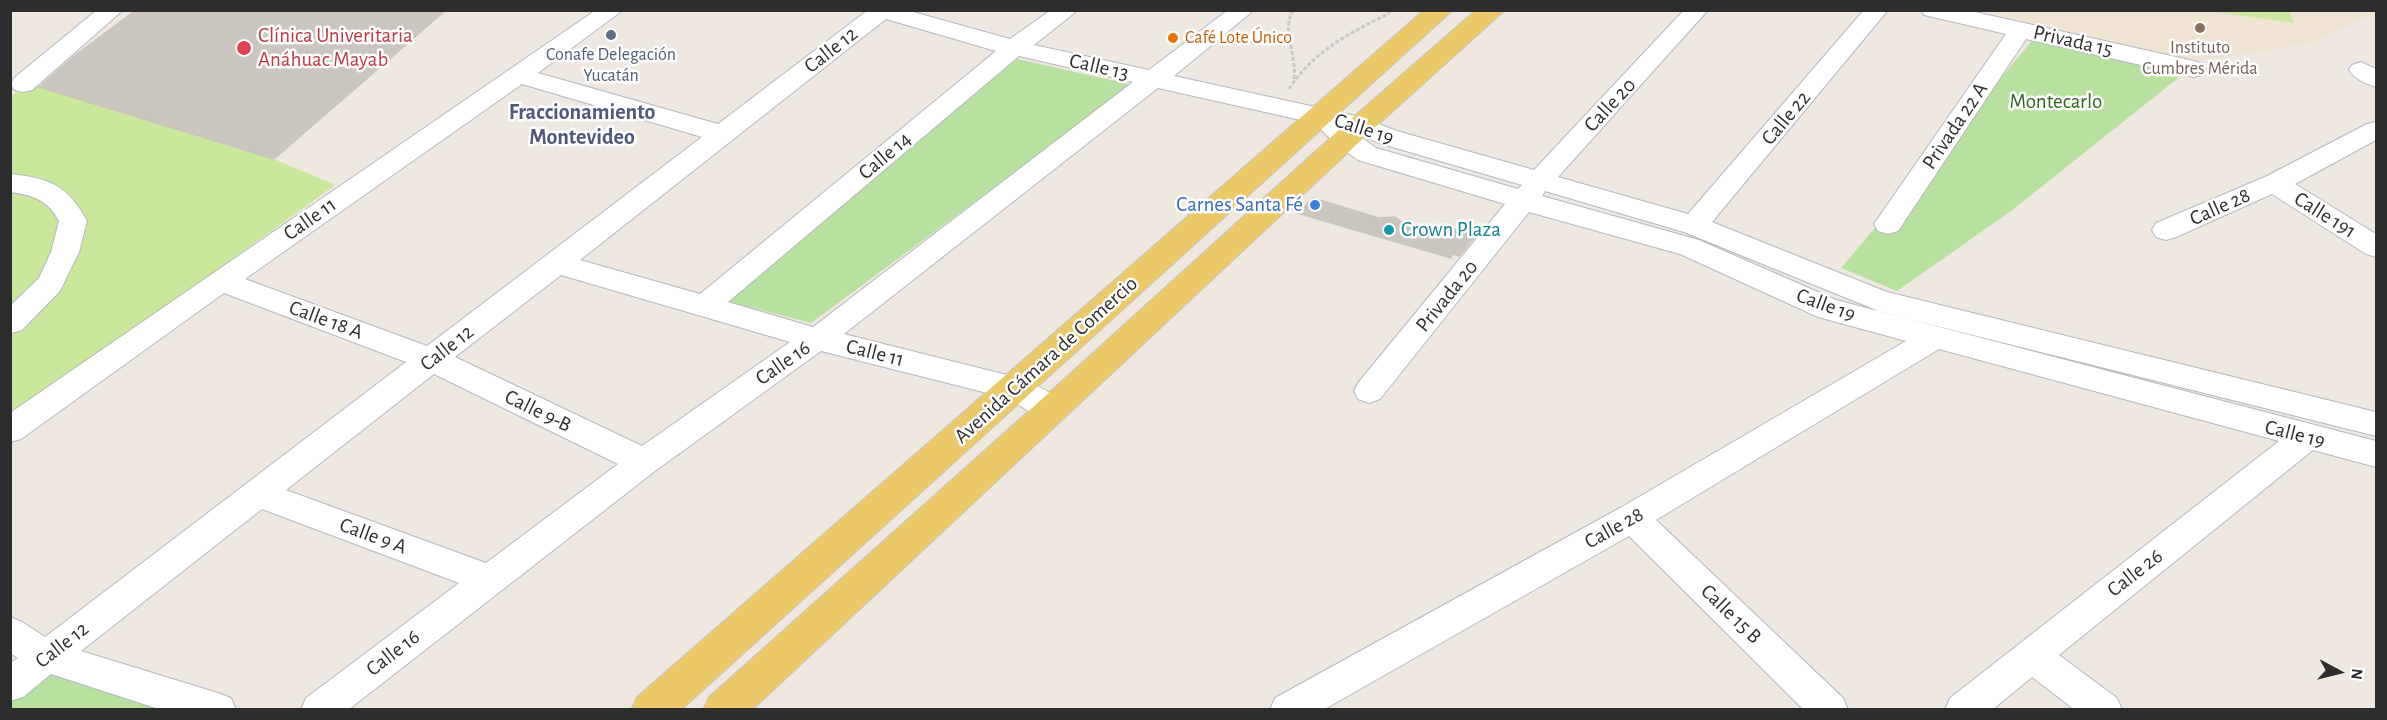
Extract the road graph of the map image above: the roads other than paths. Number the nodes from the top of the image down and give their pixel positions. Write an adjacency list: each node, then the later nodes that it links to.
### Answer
1 (112, 10): 16 (street)
2 (612, 10): 14 (street, Calle 11)
3 (1067, 10): 12 (street, Calle 14)
4 (1243, 10): 15 (street, Calle 16)
5 (1440, 10): 17 (main road, Avenida Cámara de Comercio)
6 (1492, 10): 19 (main road, Avenida Cámara de Comercio)
7 (1697, 10): 23 (street, Calle 20)
8 (1877, 10): 25 (street, Calle 22)
9 (1932, 10): 11 (street, Privada 15)
10 (882, 11): 12 (street, Calle 13); 20 (street, Calle 12)
11 (2021, 29): 13 (street, Privada 15); 24 (street, Privada 22 A)
12 (1014, 48): 15 (street, Calle 13); 30 (street, Calle 14)
13 (2194, 69)
14 (518, 75): 20 (street); 29 (street, Calle 11)
15 (1154, 80): 17 (street, Calle 13); 33 (street, Calle 16)
16 (22, 84)
17 (1319, 115): 19 (street, Calle 19); 35 (main road, Avenida Cámara de Comercio)
18 (2376, 130): 22 (street, Calle 28)
19 (1354, 132): 23 (street, Calle 19); 37 (main road, Avenida Cámara de Comercio)
20 (723, 134): 28 (street, Calle 12)
21 (10, 183): 31 (street)
22 (2274, 183): 26 (street, Calle 28); 27 (street, Calle 191)
23 (1532, 191): 25 (street, Calle 19); 32 (street, Calle 19); 36 (street, Privada 20)
24 (1888, 224)
25 (1694, 225): 38 (street, Calle 19)
26 (2166, 231)
27 (2376, 247)
28 (556, 263): 30 (street, Calle 11); 34 (street, Calle 12)
29 (221, 281): 34 (street, Calle 18 A); 39 (street, Calle 11)
30 (706, 305): 33 (street, Calle 11)
31 (12, 322)
32 (1934, 338): 40 (street, Calle 19); 44 (street, Calle 28)
33 (817, 339): 35 (street, Calle 11); 42 (street, Calle 16)
34 (432, 359): 42 (street, Calle 9-B); 43 (street, Calle 12)
35 (1016, 388): 37 (street, Calle 11); 52 (main road, Avenida Cámara de Comercio)
36 (1369, 391)
37 (1053, 410): 53 (main road, Avenida Cámara de Comercio)
38 (2376, 424)
39 (10, 430)
40 (2307, 437): 41 (street, Calle 19); 47 (street, Calle 26)
41 (2376, 454)
42 (644, 462): 45 (street, Calle 16)
43 (258, 494): 45 (street, Calle 9 A); 48 (street, Calle 12)
44 (1632, 518): 54 (street, Calle 28); 55 (street, Calle 15 B)
45 (489, 579): 50 (street, Calle 16)
46 (10, 633): 48 (street)
47 (2031, 655): 56 (street, Calle 26); 57 (street)
48 (47, 657): 49 (street, Calle 12); 51 (street)
49 (10, 685)
50 (323, 709)
51 (218, 710)
52 (651, 710)
53 (723, 710)
54 (1288, 710)
55 (1830, 710)
56 (1963, 710)
57 (2104, 710)

